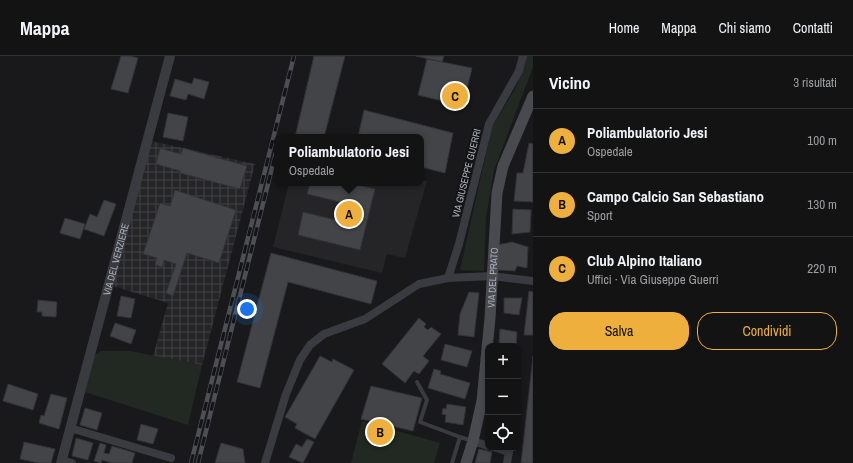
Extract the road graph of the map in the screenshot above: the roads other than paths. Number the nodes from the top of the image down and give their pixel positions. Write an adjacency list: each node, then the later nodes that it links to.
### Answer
1 (170, 56): 8 (street, VIA DEL VERZIERE)
2 (523, 56): 5 (street, VIA GIUSEPPE GUERRI)
3 (533, 96): 4 (main road, VIA DEL PRATO)
4 (492, 276): 5 (street); 6 (street); 10 (main road, VIA DEL PRATO)
5 (448, 278): 15 (street)
6 (533, 280)
7 (417, 382): 9 (lane)
8 (70, 428): 13 (street); 14 (street, VIA DEL VERZIERE)
9 (460, 437): 10 (lane); 16 (lane)
10 (473, 441): 11 (street); 17 (main road, VIA DEL PRATO)
11 (485, 445)
12 (506, 451): 18 (street)
13 (171, 458)
14 (65, 462)
15 (265, 463)
16 (452, 463)
17 (466, 463)
18 (507, 463)

